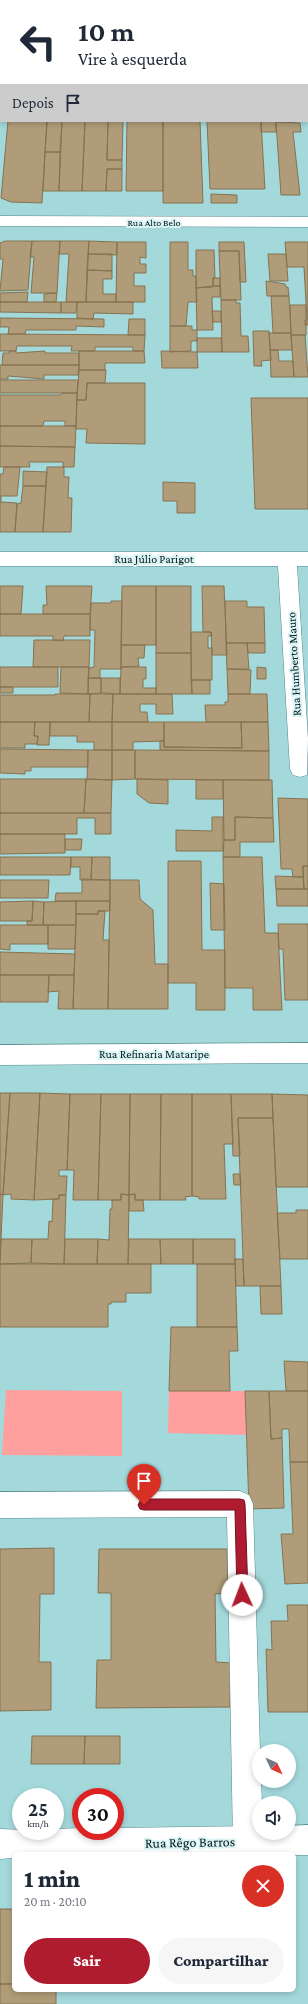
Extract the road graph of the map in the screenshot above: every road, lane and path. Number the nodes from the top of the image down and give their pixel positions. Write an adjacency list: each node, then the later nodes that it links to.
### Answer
1 (0, 221): 2 (street, Rua Alto Belo)
2 (308, 222)
3 (0, 559): 4 (street, Rua Júlio Parigot)
4 (287, 559): 5 (street, Rua Júlio Parigot); 6 (street, Rua Humberto Mauro)
5 (308, 559)
6 (300, 769)
7 (308, 1053): 8 (street, Rua Refinaria Mataripe)
8 (0, 1055)
9 (0, 1505): 11 (street)
10 (308, 1840): 11 (street, Rua Rêgo Barros)
11 (248, 1841): 12 (street, Rua Rêgo Barros)
12 (0, 1844)

